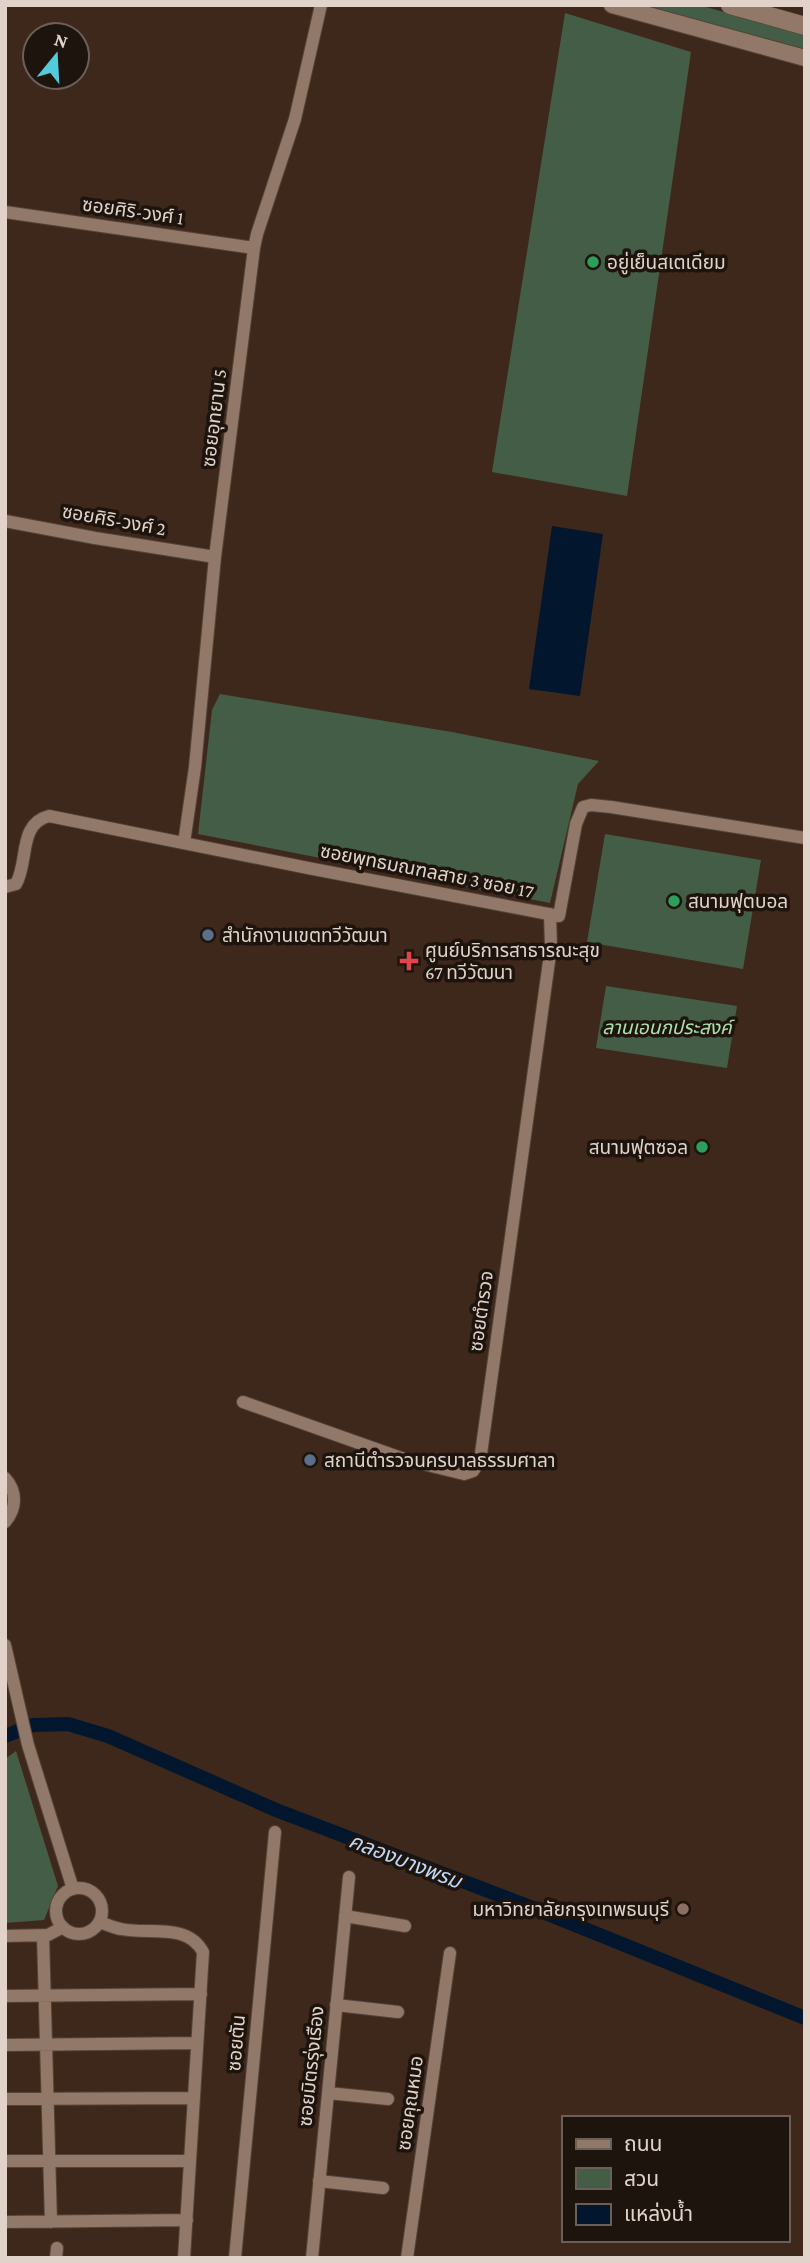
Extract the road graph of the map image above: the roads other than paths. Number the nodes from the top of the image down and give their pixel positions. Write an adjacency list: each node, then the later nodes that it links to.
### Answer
1 (321, 5): 7 (street, ซอยอุทยาน 5)
2 (612, 5): 5 (street)
3 (730, 5): 4 (main road)
4 (805, 26)
5 (805, 58)
6 (5, 212): 7 (street, ซอยศิริ-วงศ์ 1)
7 (254, 248): 9 (street, ซอยอุทยาน 5)
8 (5, 521): 9 (street, ซอยศิริ-วงศ์ 2)
9 (215, 557): 11 (street, ซอยอุทยาน 5)
10 (805, 838): 13 (street, ซอยพุทธมณฑลสาย 3 ซอย 17)
11 (184, 843): 12 (street, ซอยพุทธมณฑลสาย 3 ซอย 17); 13 (street, ซอยพุทธมณฑลสาย 3 ซอย 17)
12 (5, 887)
13 (550, 915): 14 (street, ซอยตำรวจ)
14 (243, 1402)
15 (5, 1478): 16 (street)
16 (5, 1522)
17 (5, 1646): 20 (street)
18 (275, 1832): 50 (street, ซอยตัน)
19 (349, 1877): 21 (street, ซอยมิตรรุ่งเรือง)
20 (73, 1889): 22 (street); 24 (street)
21 (345, 1916): 23 (street); 31 (street, ซอยมิตรรุ่งเรือง)
22 (99, 1922): 24 (street); 28 (street)
23 (405, 1926)
24 (63, 1927): 25 (street)
25 (43, 1935): 26 (street); 30 (street)
26 (5, 1936)
27 (450, 1953): 52 (street, ซอยคุณหมอ)
28 (201, 1994): 30 (street); 33 (street)
29 (5, 1996): 30 (street)
30 (45, 1996): 35 (street)
31 (336, 2005): 32 (street); 36 (street, ซอยมิตรรุ่งเรือง)
32 (398, 2012)
33 (197, 2043): 35 (street); 37 (street)
34 (5, 2045): 35 (street)
35 (46, 2045): 39 (street)
36 (327, 2093): 40 (street); 44 (street, ซอยมิตรรุ่งเรือง)
37 (194, 2098): 39 (street); 43 (street)
38 (5, 2099): 39 (street)
39 (48, 2099): 42 (street)
40 (388, 2099)
41 (5, 2161): 42 (street)
42 (49, 2161): 43 (street); 48 (street)
43 (190, 2161): 46 (street)
44 (319, 2181): 45 (street); 51 (street, ซอยมิตรรุ่งเรือง)
45 (383, 2188)
46 (187, 2220): 48 (street); 49 (street)
47 (5, 2222): 48 (street)
48 (51, 2222)
49 (184, 2258)
50 (236, 2258)
51 (312, 2258)
52 (407, 2258)

